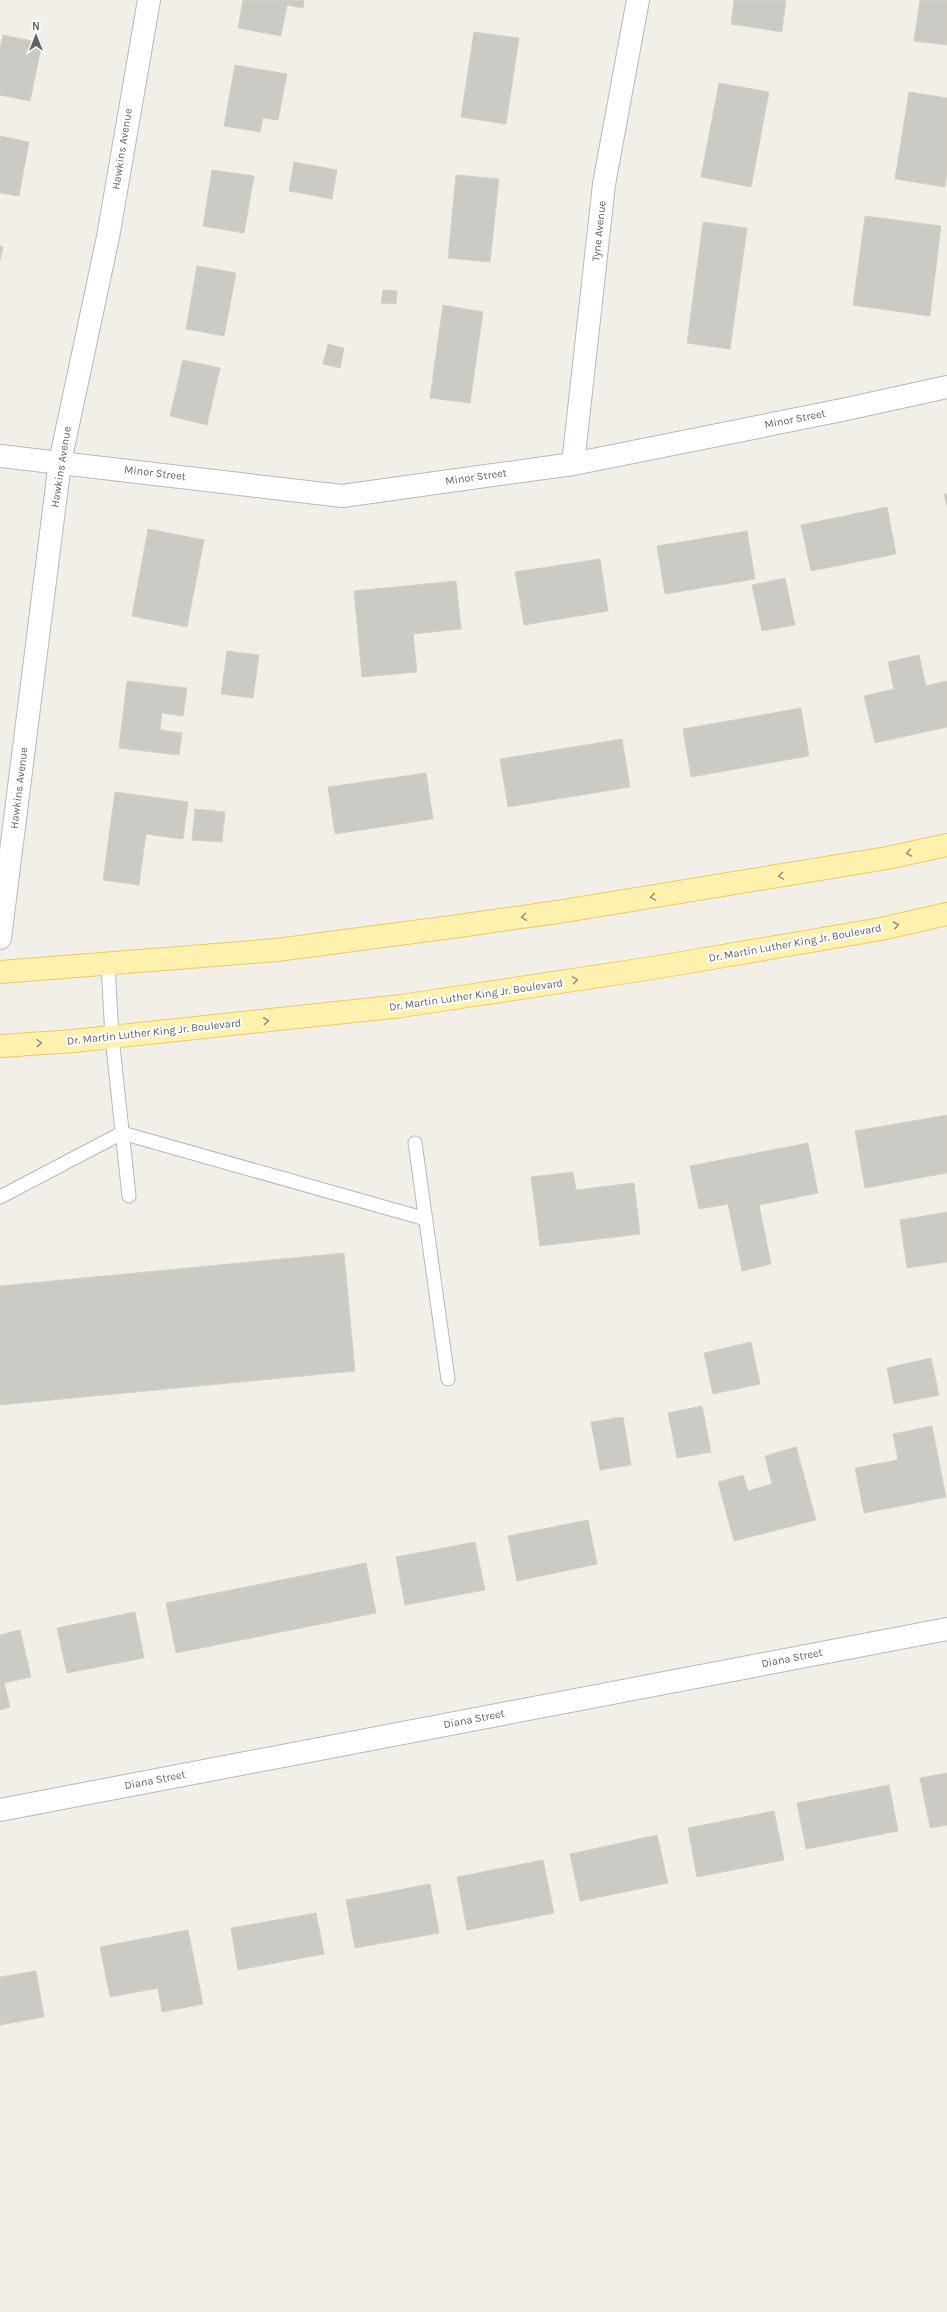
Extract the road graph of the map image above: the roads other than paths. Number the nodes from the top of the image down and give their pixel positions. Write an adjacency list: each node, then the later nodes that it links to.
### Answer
1 (149, 0): 5 (street, Hawkins Avenue)
2 (638, 0): 6 (street, Tyne Avenue)
3 (947, 386): 6 (street, Minor Street)
4 (0, 456): 5 (street, Minor Street)
5 (60, 462): 6 (street, Minor Street); 9 (street, Hawkins Avenue)
6 (573, 464)
7 (947, 845): 10 (main road, one-way to 10)
8 (947, 914): 12 (main road, Dr. Martin Luther King Jr. Boulevard, one-way to 8)
9 (0, 938)
10 (108, 964): 11 (main road); 12 (lane)
11 (0, 972)
12 (112, 1037): 13 (main road, Dr. Martin Luther King Jr. Boulevard, one-way to 12); 14 (lane)
13 (0, 1046)
14 (122, 1133): 16 (lane); 17 (lane); 18 (lane)
15 (415, 1143): 18 (lane)
16 (129, 1196)
17 (0, 1197)
18 (426, 1219): 19 (lane)
19 (448, 1379)
20 (947, 1629): 21 (street, Diana Street)
21 (0, 1810)

